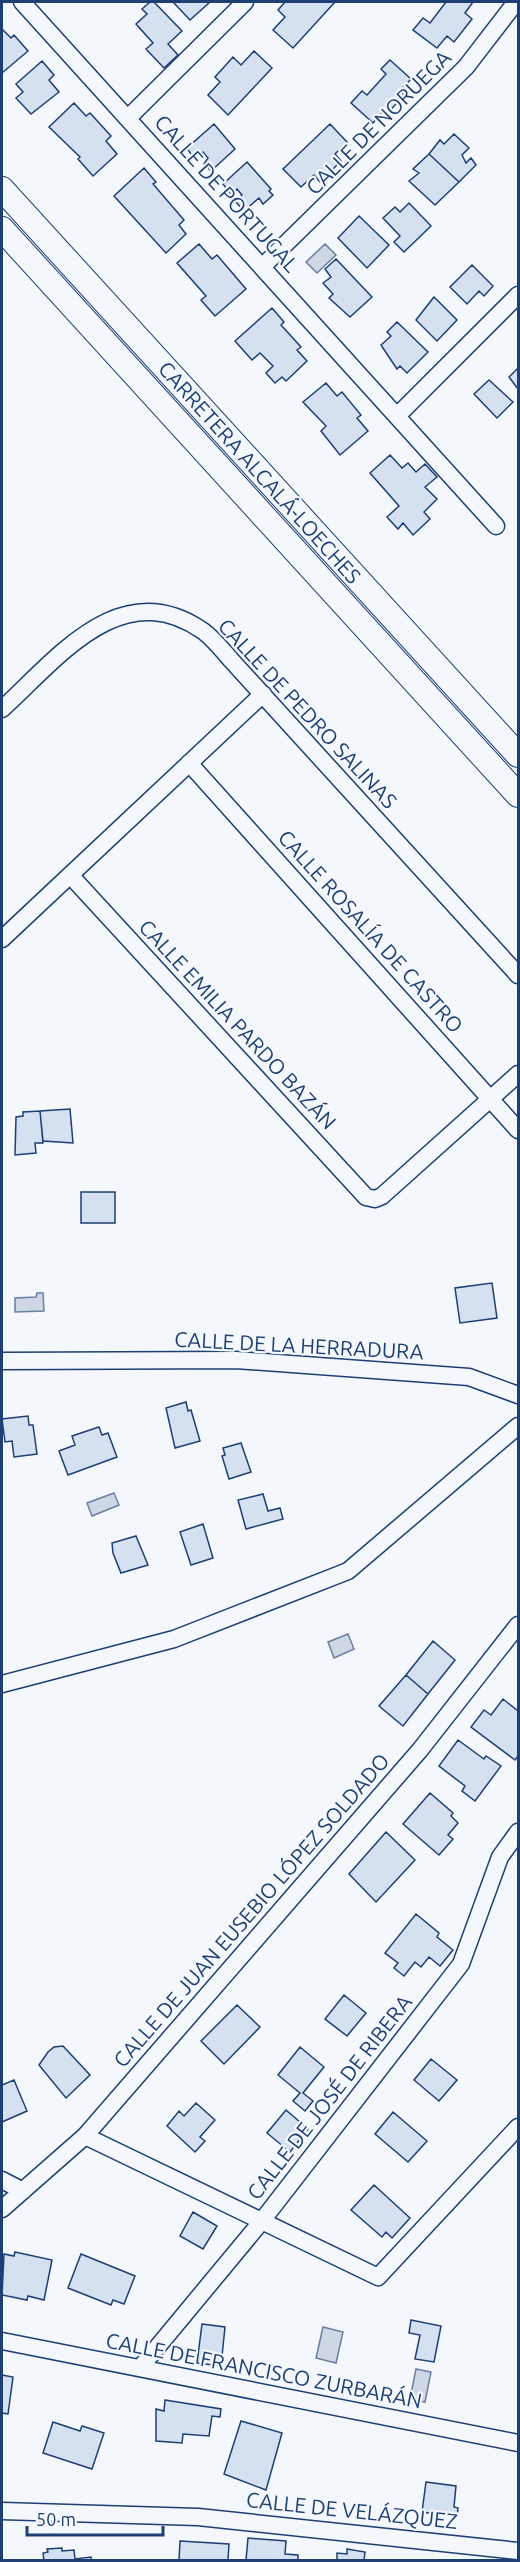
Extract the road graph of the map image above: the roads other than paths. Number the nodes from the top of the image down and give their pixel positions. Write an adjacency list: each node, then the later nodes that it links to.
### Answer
1 (22, 2): 4 (street, CALLE DE PORTUGAL)
2 (245, 2): 4 (street)
3 (516, 2): 7 (street, CALLE DE NORUEGA)
4 (128, 118): 7 (street, CALLE DE PORTUGAL)
5 (2, 189): 13 (main road, CARRETERA ALCALÁ-LOECHES)
6 (2, 229): 15 (main road, CARRETERA ALCALÁ-LOECHES)
7 (263, 266): 9 (street, CALLE DE PORTUGAL)
8 (519, 295): 9 (street)
9 (398, 415): 10 (street, CALLE DE PORTUGAL)
10 (496, 526)
11 (263, 694): 12 (street, CALLE DE PEDRO SALINAS); 14 (street); 18 (street, CALLE DE PEDRO SALINAS)
12 (2, 709)
13 (519, 755)
14 (189, 763): 16 (street); 20 (street, CALLE ROSALÍA DE CASTRO)
15 (519, 795)
16 (70, 875): 17 (street); 20 (street, CALLE EMILIA PARDO BAZÁN)
17 (2, 939)
18 (519, 975)
19 (519, 1074): 20 (street)
20 (491, 1098): 21 (street, CALLE ROSALÍA DE CASTRO)
21 (519, 1130)
22 (2, 1361): 23 (street, CALLE DE LA HERRADURA)
23 (519, 1395)
24 (519, 1426): 26 (street)
25 (519, 1625): 29 (street, CALLE DE JUAN EUSEBIO LÓPEZ SOLDADO)
26 (2, 1684)
27 (519, 1832): 33 (street, CALLE DE JOSÉ DE RIBERA)
28 (519, 2127): 33 (street)
29 (85, 2136): 31 (street, CALLE DE JUAN EUSEBIO LÓPEZ SOLDADO); 33 (street)
30 (2, 2181): 31 (street)
31 (23, 2191): 32 (street, CALLE DE JUAN EUSEBIO LÓPEZ SOLDADO)
32 (2, 2208)
33 (261, 2222): 35 (street, CALLE DE JOSÉ DE RIBERA)
34 (2, 2341): 35 (street, CALLE DE FRANCISCO ZURBARÁN)
35 (140, 2368): 36 (street, CALLE DE FRANCISCO ZURBARÁN)
36 (519, 2443)
37 (2, 2511): 38 (street, CALLE DE VELÁZQUEZ)
38 (519, 2551)

